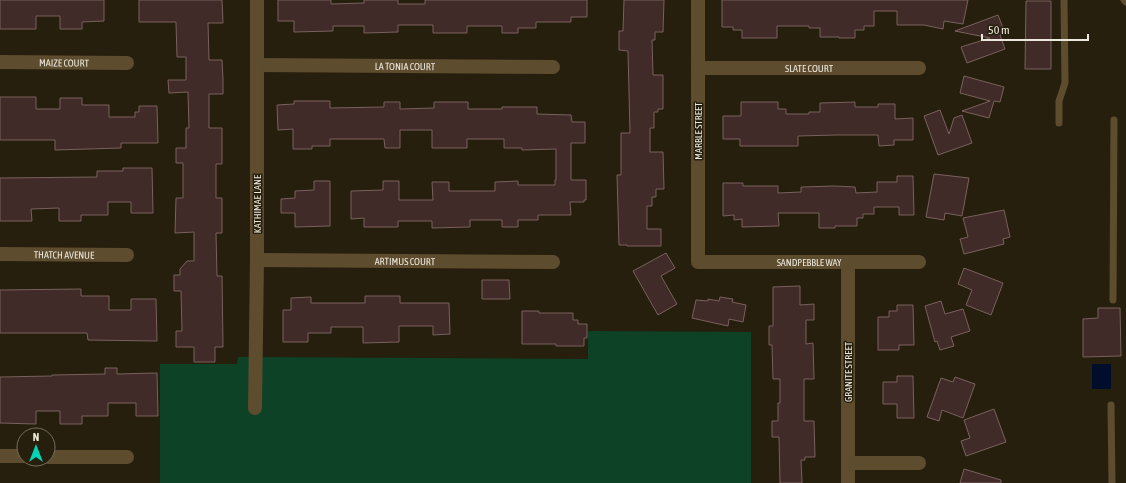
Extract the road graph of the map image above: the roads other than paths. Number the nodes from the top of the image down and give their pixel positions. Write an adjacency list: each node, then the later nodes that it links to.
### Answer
1 (257, 0): 6 (street, KATHIMAE LANE)
2 (698, 0): 8 (street, MARBLE STREET)
3 (1064, 0): 11 (lane)
4 (0, 62): 5 (street, MAIZE COURT)
5 (127, 63)
6 (257, 65): 7 (street, LA TONIA COURT); 14 (street, KATHIMAE LANE)
7 (553, 67)
8 (698, 68): 9 (street, SLATE COURT); 16 (street, MARBLE STREET)
9 (919, 68)
10 (1114, 120): 19 (lane)
11 (1059, 123)
12 (0, 254): 13 (street, THATCH AVENUE)
13 (127, 255)
14 (257, 260): 15 (street, ARTIMUS COURT); 21 (street, KATHIMAE LANE)
15 (553, 262)
16 (698, 262): 17 (street, SANDPEBBLE WAY)
17 (848, 262): 18 (street, SANDPEBBLE WAY); 26 (street, GRANITE STREET)
18 (919, 262)
19 (1113, 300)
20 (1111, 405): 29 (lane)
21 (255, 408)
22 (0, 456): 23 (street)
23 (16, 456)
24 (56, 457): 25 (street)
25 (127, 457)
26 (848, 463): 27 (street); 28 (street, GRANITE STREET)
27 (919, 463)
28 (848, 483)
29 (1112, 483)

